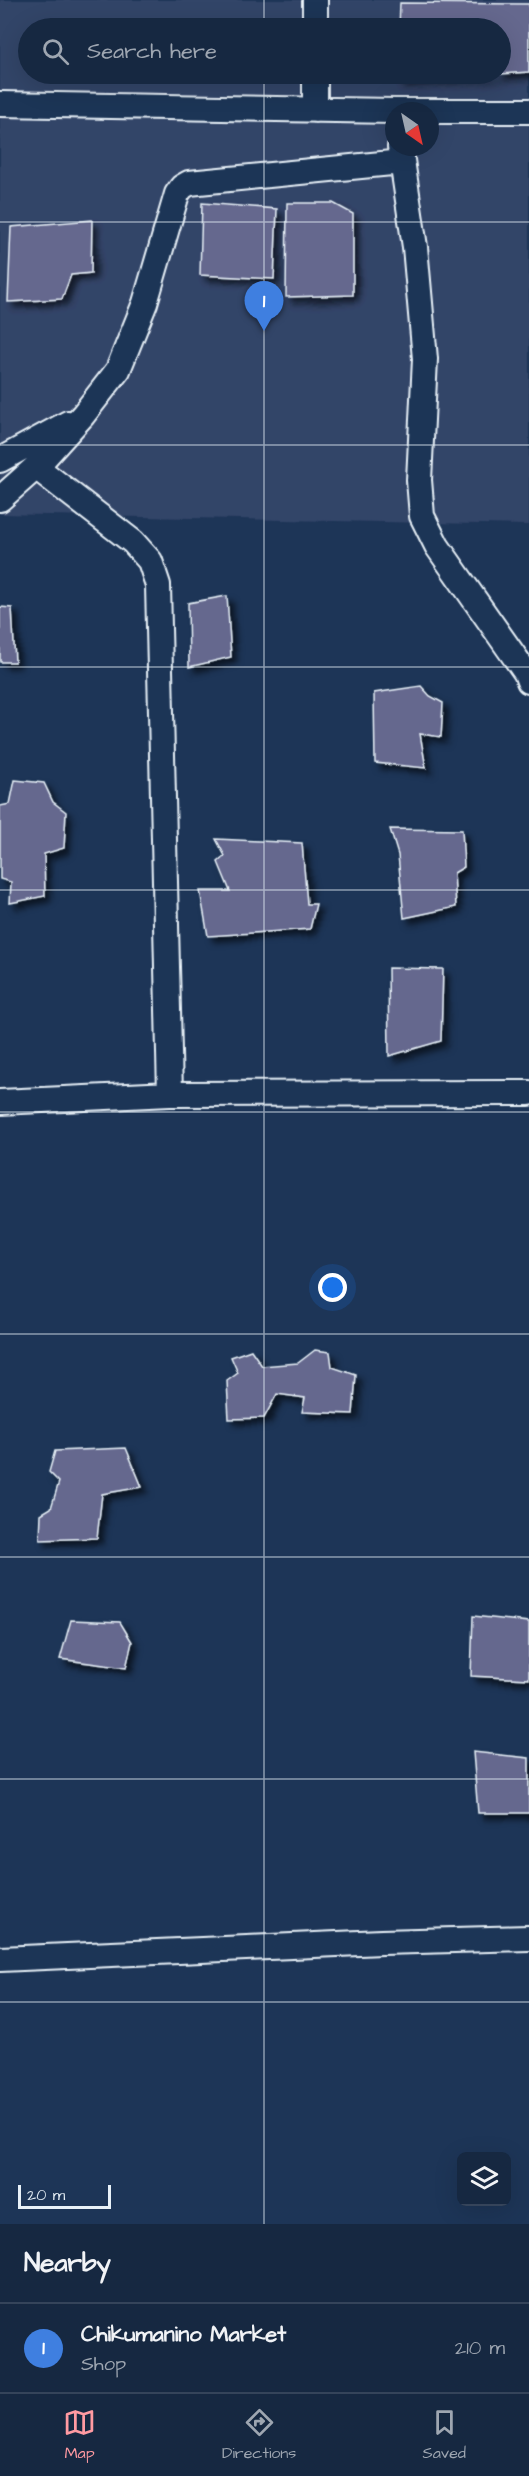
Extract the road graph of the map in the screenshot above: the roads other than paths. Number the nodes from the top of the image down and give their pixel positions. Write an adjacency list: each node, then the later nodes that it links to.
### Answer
1 (315, 0): 2 (street)
2 (315, 18)
3 (315, 84): 5 (street)
4 (0, 104): 5 (street)
5 (315, 110): 6 (street)
6 (529, 111)
7 (393, 156): 9 (street)
8 (401, 156): 13 (street)
9 (83, 415): 10 (street); 11 (street)
10 (0, 460)
11 (36, 467): 12 (street); 15 (street)
12 (0, 499)
13 (529, 681)
14 (529, 1093): 15 (street)
15 (170, 1094): 16 (street)
16 (0, 1102)
17 (529, 1938): 18 (street)
18 (0, 1959)

